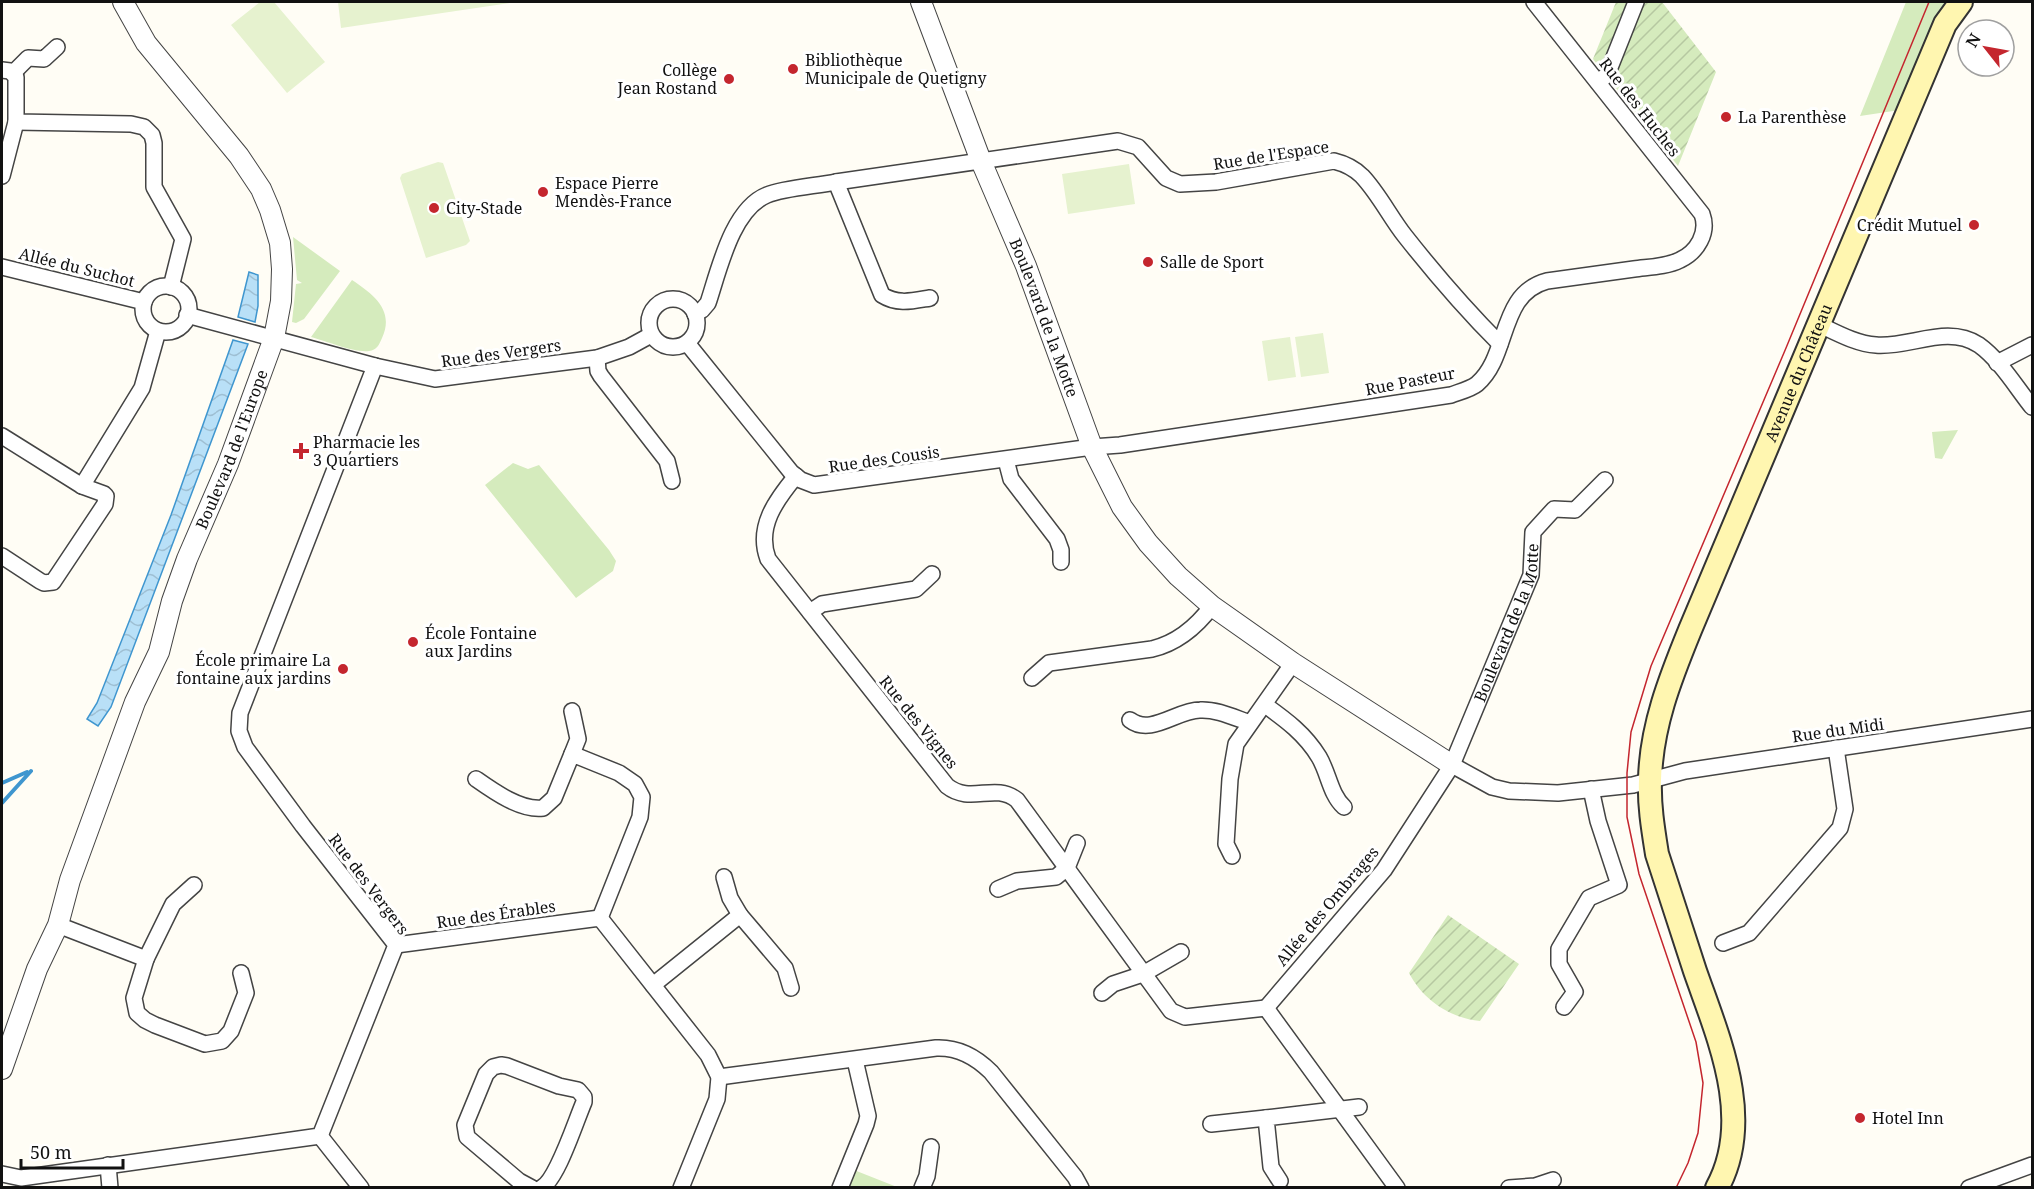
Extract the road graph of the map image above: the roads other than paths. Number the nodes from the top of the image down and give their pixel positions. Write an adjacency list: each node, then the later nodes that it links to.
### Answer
1 (123, 2): 25 (street, Boulevard de l'Europe)
2 (921, 2): 12 (street, Boulevard de la Motte)
3 (1534, 2): 10 (street, Rue des Huches)
4 (1635, 2): 10 (street)
5 (1953, 2): 7 (main road)
6 (1961, 2): 7 (main road, Avenue du Château)
7 (1945, 24): 22 (main road, Avenue du Château)
8 (57, 47): 9 (street)
9 (7, 72): 11 (street)
10 (1598, 82): 15 (street, Rue des Huches)
11 (16, 122): 13 (street); 17 (street)
12 (981, 161): 14 (street); 27 (street, Rue de l'Espace); 34 (street, Boulevard de la Motte)
13 (2, 176)
14 (836, 182): 18 (street); 20 (street)
15 (1702, 238): 27 (street, Rue Pasteur)
16 (2, 267): 19 (street, Allée du Suchot)
17 (171, 287): 19 (street); 21 (street)
18 (930, 298)
19 (144, 302): 23 (street)
20 (695, 314): 24 (street); 26 (street)
21 (187, 315): 23 (street); 25 (street, Rue des Vergers)
22 (1820, 326): 30 (street); 56 (main road, Avenue du Château)
23 (158, 331): 39 (street)
24 (651, 334): 26 (street); 29 (street, Rue des Vergers)
25 (274, 338): 31 (street, Rue des Vergers); 67 (street, Boulevard de l'Europe)
26 (687, 343): 36 (street)
27 (1500, 344): 34 (street, Rue Pasteur)
28 (2032, 345): 30 (street)
29 (597, 358): 31 (street, Rue des Vergers); 38 (street)
30 (1997, 363): 32 (street)
31 (375, 366): 69 (street, Rue des Vergers)
32 (2032, 407)
33 (2, 436): 39 (street)
34 (1092, 447): 35 (street, Rue des Cousis); 43 (street, Boulevard de la Motte)
35 (1006, 460): 36 (street, Rue des Cousis); 41 (street)
36 (796, 476): 44 (street, Rue des Vignes)
37 (1605, 480): 54 (street, Boulevard de la Motte)
38 (672, 481)
39 (82, 486): 40 (street)
40 (2, 556)
41 (1061, 562)
42 (932, 574): 44 (street)
43 (1212, 606): 45 (street, Boulevard de la Motte); 46 (street)
44 (810, 612): 61 (street, Rue des Vignes)
45 (1293, 663): 47 (street); 54 (street, Boulevard de la Motte)
46 (1032, 678)
47 (1265, 705): 51 (street); 58 (street)
48 (572, 711): 53 (street)
49 (2032, 719): 52 (street, Rue du Midi)
50 (1130, 720): 51 (street)
51 (1250, 723): 60 (street)
52 (1836, 748): 56 (street, Rue du Midi); 68 (street)
53 (572, 754): 55 (street); 66 (street)
54 (1452, 765): 57 (street, Boulevard de la Motte); 78 (street, Allée des Ombrages)
55 (476, 779)
56 (1650, 782): 57 (street, Boulevard de la Motte); 82 (main road, Avenue du Château)
57 (1591, 789): 77 (street)
58 (1344, 807)
59 (1077, 843): 61 (street)
60 (1232, 856)
61 (1067, 868): 64 (street); 73 (street, Rue des Vignes)
62 (724, 877): 65 (street)
63 (194, 885): 71 (street)
64 (998, 889)
65 (740, 915): 74 (street); 75 (street)
66 (600, 918): 69 (street, Rue des Érables); 74 (street)
67 (58, 925): 71 (street); 80 (street, Boulevard de l'Europe)
68 (1723, 944)
69 (396, 945): 87 (street, Rue des Vergers)
70 (1181, 952): 73 (street)
71 (146, 959): 72 (street)
72 (241, 973)
73 (1143, 974): 76 (street); 78 (street, Rue des Vignes)
74 (653, 985): 81 (street)
75 (791, 988)
76 (1102, 993)
77 (1564, 1007)
78 (1266, 1008): 84 (street)
79 (855, 1060): 81 (street); 100 (street); 102 (street)
80 (2, 1069)
81 (718, 1077): 99 (street)
82 (1732, 1101): 105 (main road); 106 (main road)
83 (1359, 1107): 84 (street)
84 (1340, 1110): 85 (street); 103 (street)
85 (1266, 1118): 86 (street); 94 (street)
86 (1211, 1124)
87 (320, 1136): 89 (street); 96 (street)
88 (931, 1147): 101 (street)
89 (108, 1165): 92 (street); 95 (street)
90 (2032, 1165): 107 (street)
91 (2032, 1172): 108 (street)
92 (2, 1174)
93 (1553, 1180): 104 (street)
94 (1280, 1181)
95 (110, 1188)
96 (361, 1188)
97 (532, 1188): 98 (street)
98 (541, 1188)
99 (681, 1188)
100 (840, 1188)
101 (922, 1188)
102 (1081, 1188)
103 (1397, 1188)
104 (1509, 1188)
105 (1704, 1188)
106 (1717, 1188)
107 (1969, 1188)
108 (1989, 1188)

